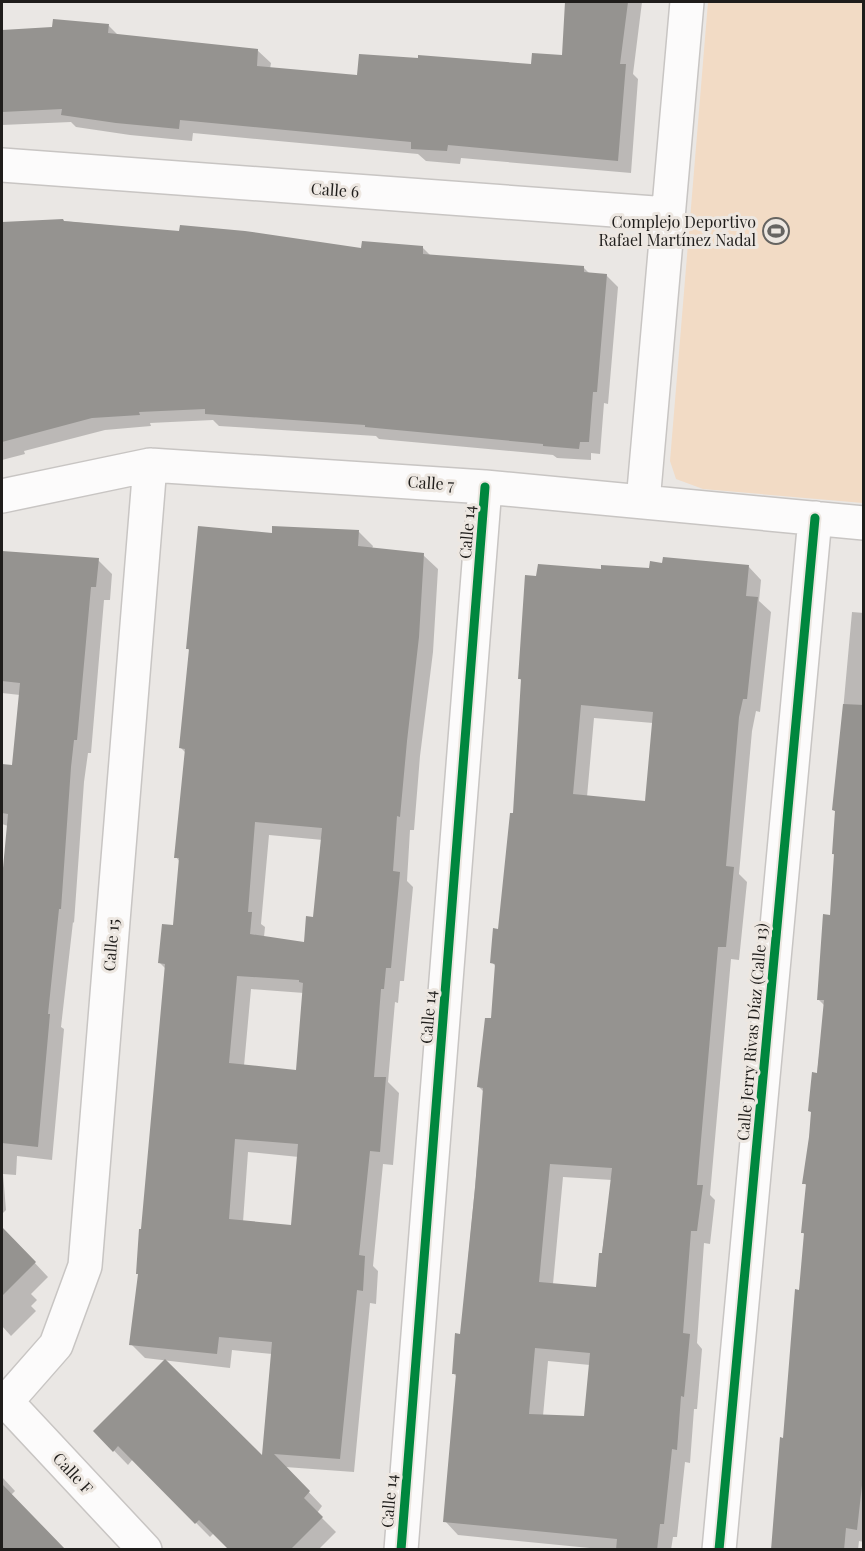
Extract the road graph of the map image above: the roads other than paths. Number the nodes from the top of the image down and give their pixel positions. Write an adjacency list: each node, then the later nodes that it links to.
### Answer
1 (687, 2): 3 (street)
2 (2, 165): 3 (street, Calle 6)
3 (668, 214): 7 (street)
4 (150, 465): 5 (street, Calle 7); 6 (street, Calle 7); 10 (street, Calle 15)
5 (485, 487): 7 (street, Calle 7); 12 (street, Calle 14)
6 (2, 496)
7 (643, 502): 8 (street, Calle 7)
8 (815, 518): 9 (street, Calle 7); 13 (street, Calle Jerry Rivas Díaz (Calle 13))
9 (864, 523)
10 (4, 1400): 11 (street, Calle F)
11 (145, 1550)
12 (401, 1550)
13 (719, 1550)

